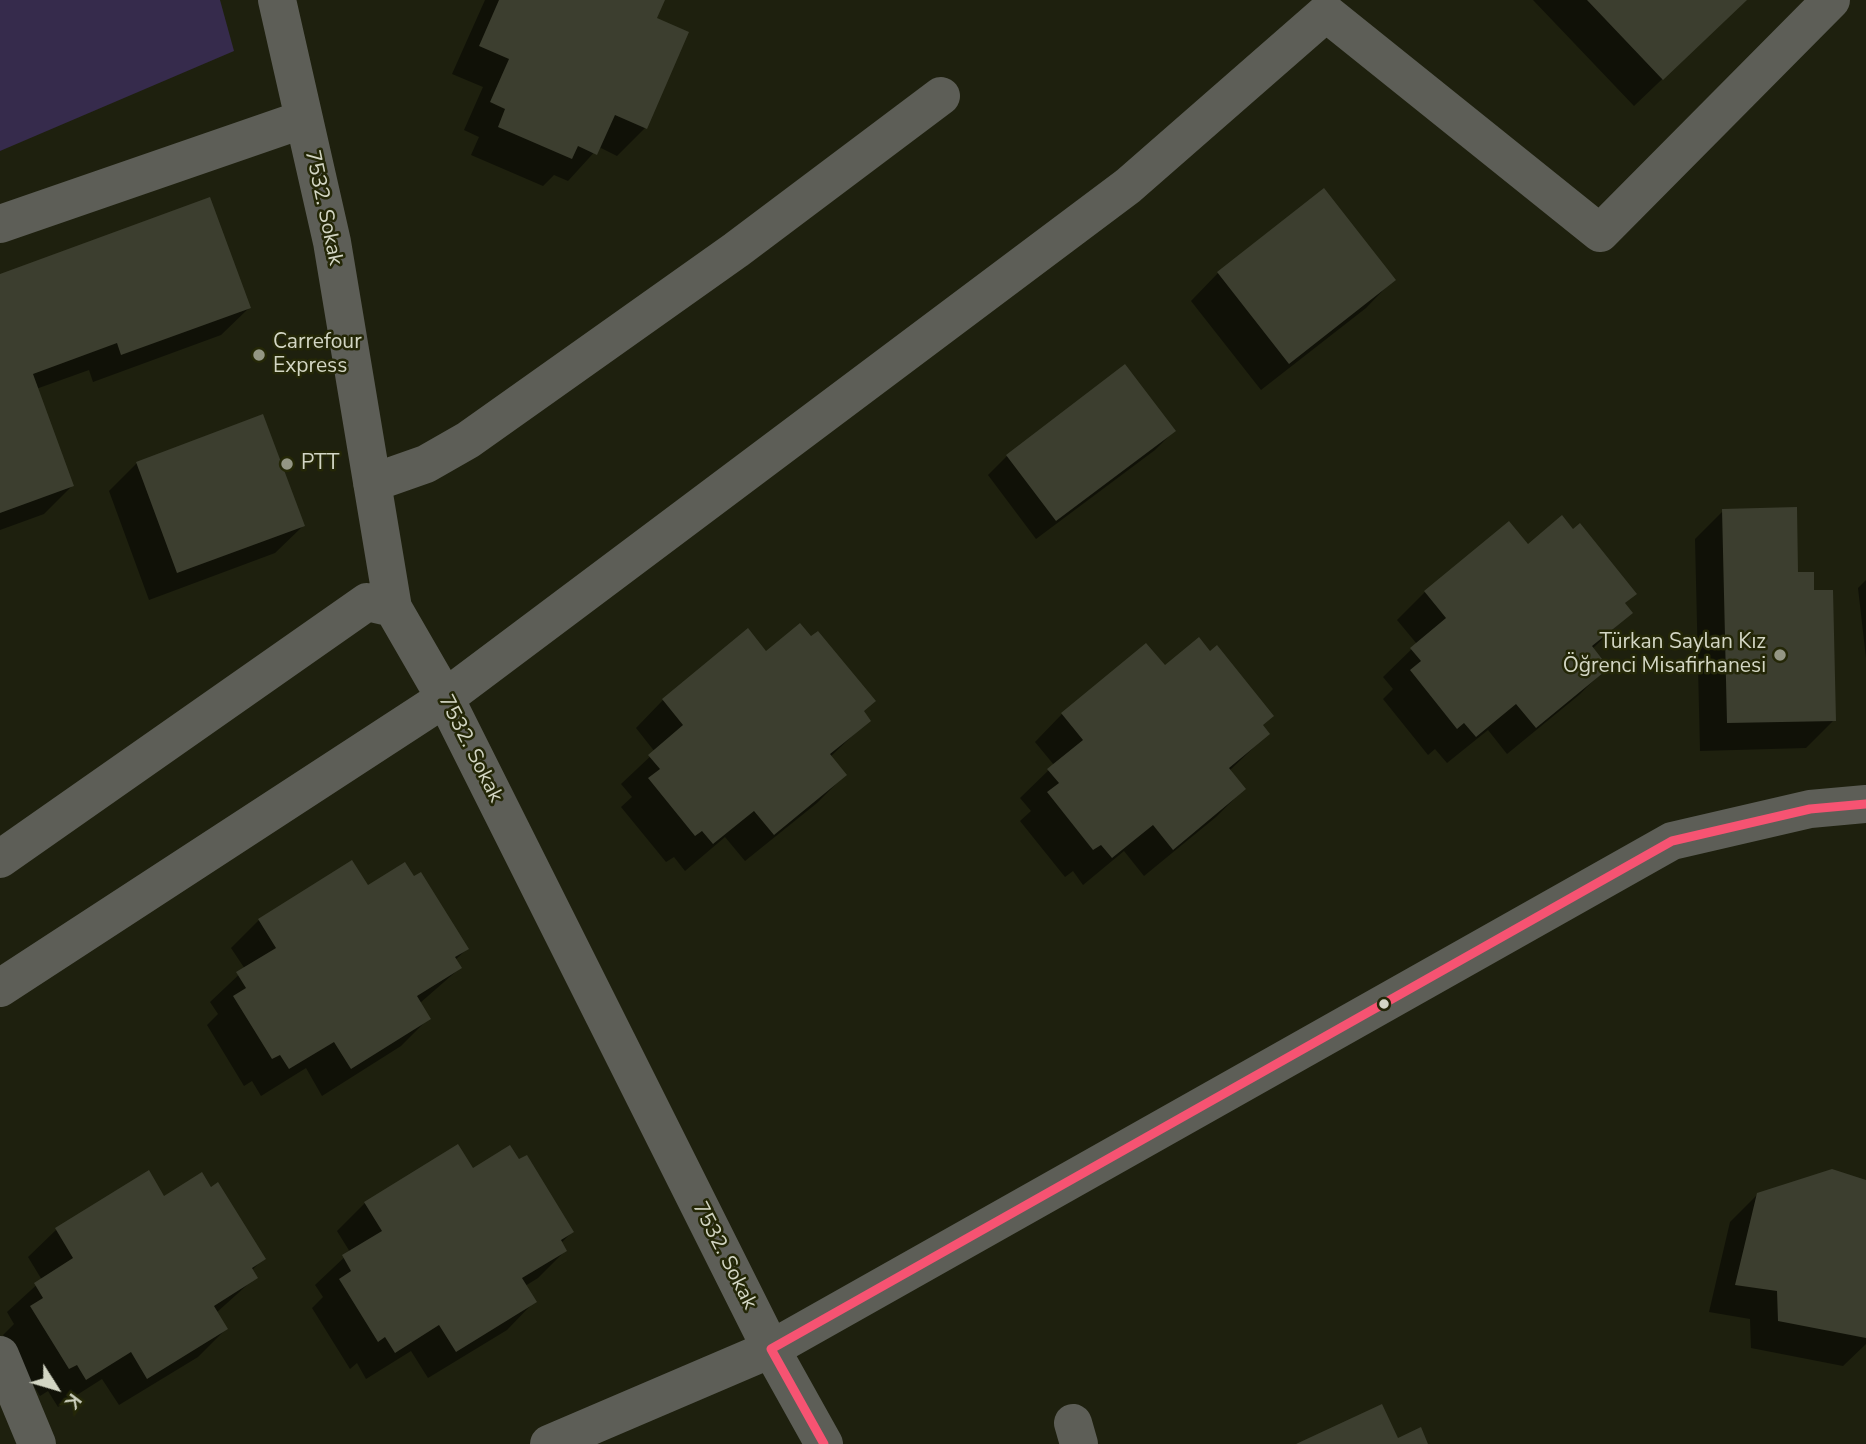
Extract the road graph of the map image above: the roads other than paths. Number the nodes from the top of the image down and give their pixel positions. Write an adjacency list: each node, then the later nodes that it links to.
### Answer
1 (277, 0): 4 (street, 7532. Sokak)
2 (1831, 0): 8 (street)
3 (942, 96): 6 (street)
4 (304, 119): 5 (street); 6 (street, 7532. Sokak)
5 (0, 224)
6 (372, 483): 7 (street, 7532. Sokak)
7 (393, 608): 8 (street, 7532. Sokak); 10 (street)
8 (445, 698): 11 (street); 12 (street, 7532. Sokak)
9 (1866, 804): 12 (street)
10 (0, 859)
11 (0, 988)
12 (771, 1349): 15 (street); 16 (street, 7532. Sokak)
13 (0, 1355): 14 (street)
14 (37, 1444)
15 (549, 1444)
16 (824, 1444)

